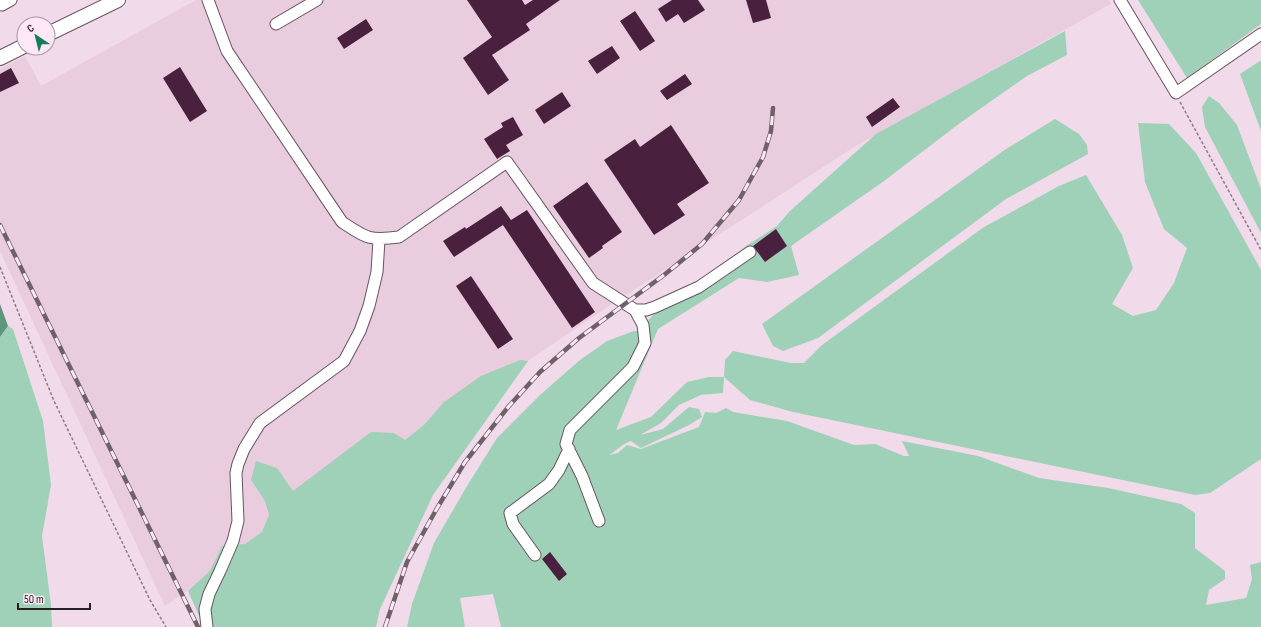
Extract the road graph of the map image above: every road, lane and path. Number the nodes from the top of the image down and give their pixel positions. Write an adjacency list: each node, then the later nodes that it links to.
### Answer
1 (118, 0): 6 (main road)
2 (208, 0): 11 (street)
3 (317, 0): 5 (street)
4 (1120, 0): 10 (street)
5 (276, 24)
6 (56, 30)
7 (1261, 34): 10 (street)
8 (16, 50): 9 (main road)
9 (0, 58)
10 (1176, 93): 12 (path)
11 (379, 240): 15 (street); 20 (street)
12 (1261, 250)
13 (750, 252): 15 (street)
14 (0, 266): 19 (path)
15 (635, 310): 16 (street)
16 (569, 449): 17 (street); 18 (street)
17 (599, 522)
18 (535, 555)
19 (166, 627)
20 (207, 627)

